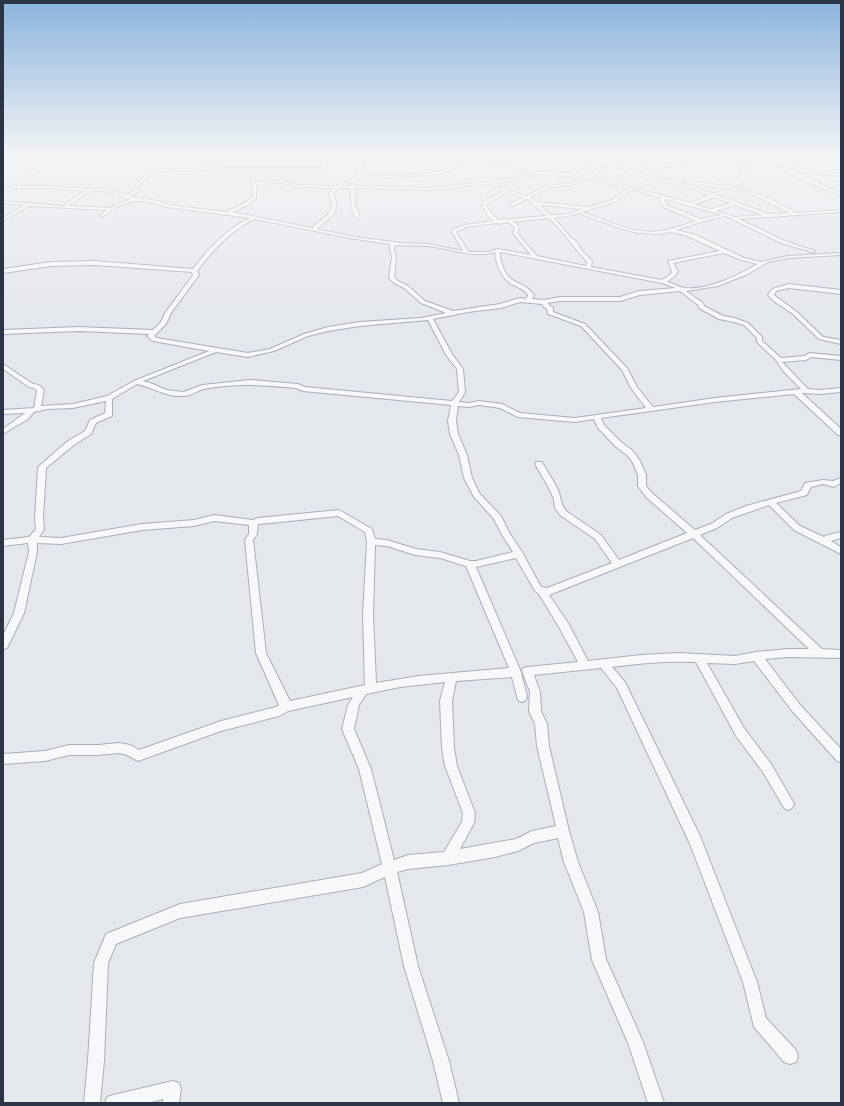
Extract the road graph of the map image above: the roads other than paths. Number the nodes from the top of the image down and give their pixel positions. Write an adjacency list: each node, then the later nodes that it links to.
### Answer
1 (20, 210): 27 (street)
2 (111, 210): 21 (street)
3 (198, 210): 18 (street)
4 (234, 210): 18 (street)
5 (334, 210): 31 (street)
6 (355, 210): 25 (street)
7 (486, 210): 30 (street)
8 (542, 210): 23 (street)
9 (586, 210): 17 (street)
10 (674, 210): 29 (street)
11 (704, 210): 15 (street)
12 (715, 210): 15 (street)
13 (753, 210): 22 (street)
14 (788, 210): 19 (street)
15 (710, 211): 20 (street)
16 (841, 211): 19 (street)
17 (578, 212): 23 (street); 32 (street)
18 (227, 213): 24 (street)
19 (796, 214): 22 (street)
20 (727, 215): 26 (street); 29 (street)
21 (102, 216)
22 (769, 216): 26 (street)
23 (549, 217): 28 (street); 44 (street)
24 (254, 218): 31 (street); 46 (street)
25 (358, 218)
26 (734, 218): 34 (street)
27 (3, 220)
28 (509, 222): 30 (street); 41 (street)
29 (700, 222): 32 (street)
30 (498, 223): 37 (street)
31 (313, 230): 33 (street)
32 (670, 230): 36 (street)
33 (393, 243): 37 (street); 52 (street)
34 (796, 247): 39 (street); 40 (street)
35 (498, 250): 37 (street); 41 (street); 50 (street)
36 (722, 252): 43 (street); 47 (street)
37 (467, 253)
38 (841, 254): 39 (street)
39 (826, 255): 40 (street); 42 (street)
40 (794, 256): 43 (street)
41 (535, 257): 44 (street)
42 (838, 261)
43 (761, 263): 48 (street)
44 (588, 268): 47 (street)
45 (3, 271): 46 (street)
46 (194, 271): 54 (street)
47 (663, 282): 48 (street)
48 (683, 290): 51 (street); 59 (street)
49 (841, 292): 56 (street)
50 (529, 299): 51 (street); 52 (street)
51 (544, 302): 68 (street)
52 (452, 313): 53 (street)
53 (430, 319): 57 (street); 66 (street)
54 (154, 332): 55 (street); 57 (street)
55 (3, 333)
56 (841, 342)
57 (215, 350): 61 (street)
58 (841, 358): 59 (street)
59 (778, 360): 63 (street)
60 (3, 366): 67 (street)
61 (136, 382): 65 (street); 66 (street)
62 (841, 390): 63 (street)
63 (806, 391): 64 (street)
64 (796, 392): 68 (street); 72 (street)
65 (109, 398): 67 (street); 79 (street)
66 (455, 402): 70 (street); 84 (street)
67 (34, 409): 69 (street); 71 (street)
68 (652, 410): 70 (street)
69 (3, 412)
70 (597, 417): 77 (street)
71 (3, 432)
72 (841, 433)
73 (538, 464): 86 (street)
74 (841, 480): 75 (street)
75 (770, 502): 77 (street); 80 (street)
76 (254, 524): 79 (street); 81 (street); 99 (street)
77 (694, 534): 86 (street); 89 (street)
78 (841, 535): 80 (street)
79 (32, 540): 82 (street); 88 (street)
80 (825, 541): 83 (street)
81 (371, 542): 85 (street); 97 (street)
82 (3, 543)
83 (841, 551)
84 (519, 554): 85 (street); 87 (street)
85 (470, 564): 95 (street)
86 (617, 564): 87 (street)
87 (542, 592): 94 (street)
88 (3, 645)
89 (819, 653): 90 (street); 91 (street)
90 (841, 654)
91 (756, 656): 92 (street); 100 (street)
92 (700, 659): 93 (street); 102 (street)
93 (603, 664): 94 (street); 106 (street)
94 (585, 665): 103 (street)
95 (516, 672): 96 (street); 98 (street)
96 (452, 677): 97 (street); 104 (street)
97 (367, 689): 99 (street); 105 (street)
98 (522, 697)
99 (285, 707): 101 (street)
100 (841, 757)
101 (3, 759)
102 (788, 804)
103 (563, 831): 104 (street); 111 (street)
104 (448, 858): 105 (street)
105 (389, 868): 107 (street); 110 (street)
106 (790, 1056)
107 (92, 1103)
108 (113, 1103): 109 (street)
109 (171, 1103)
110 (451, 1103)
111 (656, 1103)

